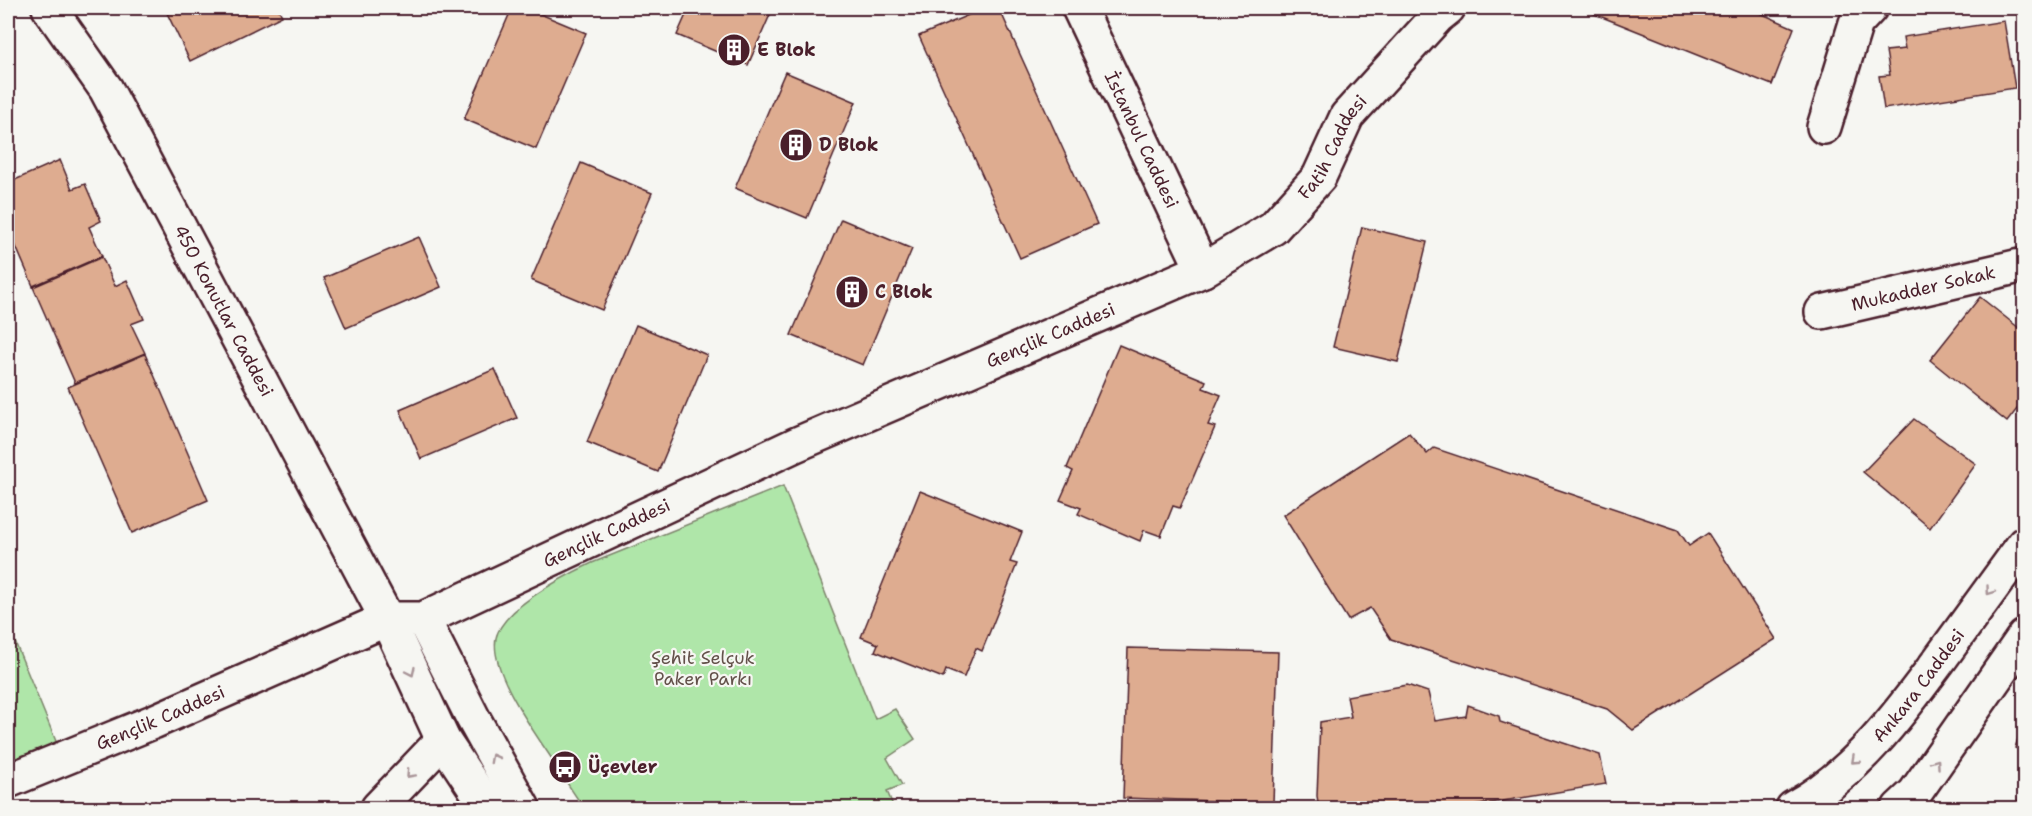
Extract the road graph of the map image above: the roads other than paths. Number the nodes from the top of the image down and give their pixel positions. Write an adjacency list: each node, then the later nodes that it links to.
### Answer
1 (49, 8): 10 (street, 450 Konutlar Caddesi)
2 (1079, 8): 7 (street, İstanbul Caddesi)
3 (1448, 8): 7 (street, Fatih Caddesi)
4 (1870, 8): 5 (street)
5 (1824, 127)
6 (2025, 265): 8 (street, Mukadder Sokak)
7 (1203, 270): 11 (street, Gençlik Caddesi)
8 (1822, 312)
9 (2025, 544): 18 (street, Ankara Caddesi, one-way to 18)
10 (387, 619): 11 (street, Gençlik Caddesi); 13 (street, 450 Konutlar Caddesi, one-way to 13); 14 (street, Gençlik Caddesi)
11 (423, 619): 17 (street, one-way to 11)
12 (2025, 637): 19 (street, one-way to 12)
13 (442, 740): 15 (street, one-way to 15); 16 (street, 450 Konutlar Caddesi)
14 (8, 781)
15 (378, 808)
16 (488, 808)
17 (522, 808)
18 (1793, 808)
19 (1899, 808)

